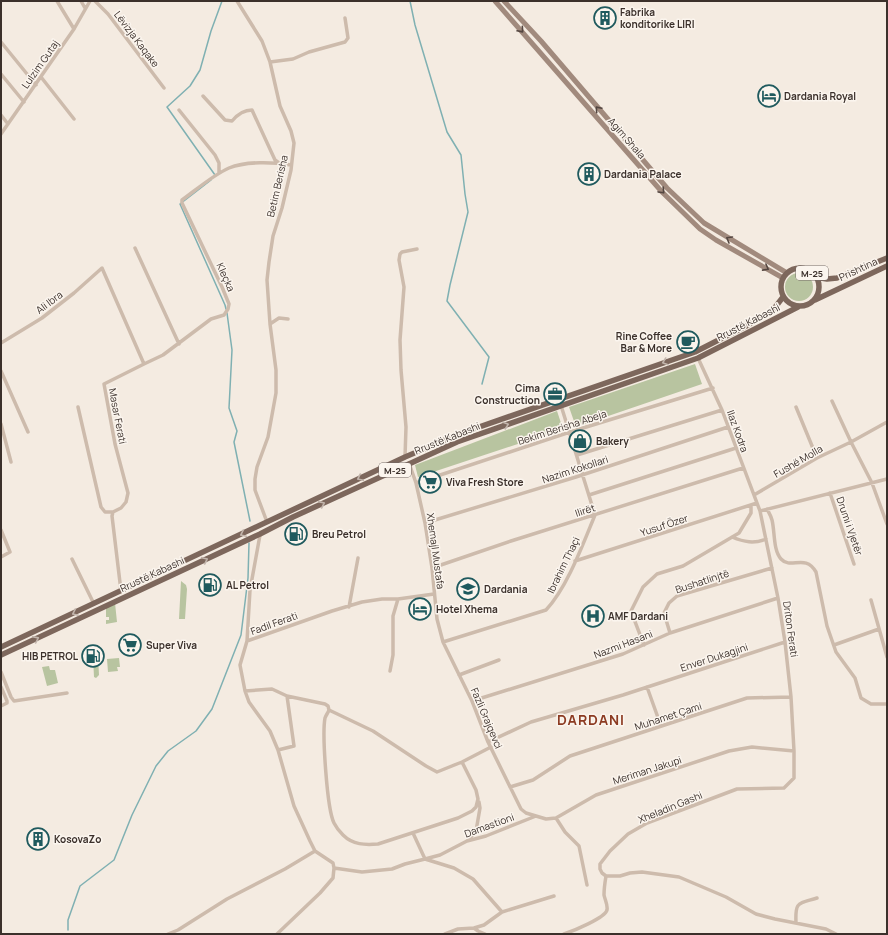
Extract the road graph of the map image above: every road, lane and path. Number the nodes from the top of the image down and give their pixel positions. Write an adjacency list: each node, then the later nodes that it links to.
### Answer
1 (57, 1): 10 (street)
2 (81, 1): 8 (street)
3 (90, 1): 8 (street, Lulzim Gutaj)
4 (95, 1): 16 (street, Lëvizja Kaqake)
5 (237, 1): 12 (street, Betim Berisha)
6 (495, 1): 33 (main road, Agim Shala, one-way to 33)
7 (504, 1): 31 (main road, Agim Shala, one-way to 7)
8 (85, 8): 10 (street, Lulzim Gutaj)
9 (345, 18): 12 (street)
10 (74, 29): 14 (street, Lulzim Gutaj)
11 (1, 42): 15 (street)
12 (270, 62): 25 (street, Betim Berisha)
13 (1, 74): 18 (street)
14 (41, 77): 15 (street, Lulzim Gutaj); 21 (street)
15 (36, 85): 18 (street, Lulzim Gutaj)
16 (164, 88)
17 (203, 96): 24 (street)
18 (24, 102): 22 (street, Lulzim Gutaj)
19 (179, 110): 26 (street)
20 (1, 115): 22 (street)
21 (74, 119)
22 (8, 124): 23 (street, Lulzim Gutaj)
23 (1, 134)
24 (279, 163): 25 (street); 26 (street)
25 (291, 165): 38 (street, Betim Berisha)
26 (219, 173): 40 (street, Kleçka)
27 (134, 248): 40 (street)
28 (417, 249): 59 (street)
29 (887, 258): 32 (main road, Prishtina / M-25)
30 (887, 266): 35 (main road, Prishtina / M-25)
31 (787, 273): 32 (main road, Prishtina / M-25); 33 (main road, M-25)
32 (815, 276): 35 (main road, M-25)
33 (783, 278): 34 (main road, M-25)
34 (783, 297): 36 (main road); 45 (main road, Rrustë Kabashi / M-25, one-way to 45)
35 (814, 300): 36 (main road, Prishtina / M-25)
36 (798, 307): 41 (main road, Rrustë Kabashi / M-25)
37 (288, 319): 38 (street)
38 (270, 324): 77 (street, Betim Berisha)
39 (1, 344): 42 (street, Ali Ibra)
40 (179, 344): 42 (street, Kleçka)
41 (698, 358): 44 (street, Ilaz Kodra); 48 (main road, Rrustë Kabashi / M-25)
42 (144, 364): 75 (street, Masar Ferati)
43 (1, 371): 54 (street)
44 (712, 388): 50 (street, Ilaz Kodra); 55 (street, Bekim Berisha Abeja)
45 (559, 399): 48 (street); 59 (main road, Rrustë Kabashi / M-25)
46 (832, 401): 56 (street)
47 (78, 406): 75 (street)
48 (562, 406): 55 (street); 62 (main road, Rrustë Kabashi / M-25, one-way to 48)
49 (796, 407): 60 (street)
50 (722, 410): 53 (street, Ilaz Kodra); 58 (street)
51 (887, 422): 56 (street, Fushë Molla)
52 (1, 424): 61 (street)
53 (728, 427): 57 (street, Ilaz Kodra); 64 (street, Nazim Kokollari)
54 (28, 432)
55 (570, 432): 58 (street); 66 (street, Bekim Berisha Abeja)
56 (851, 442): 60 (street, Fushë Molla); 67 (street)
57 (736, 448): 63 (street, Ilaz Kodra); 69 (street)
58 (577, 455): 64 (street)
59 (405, 457): 77 (main road, Rrustë Kabashi / M-25, one-way to 77)
60 (817, 458): 70 (street, Fushë Molla)
61 (11, 462)
62 (409, 463): 66 (street, Xhemajl Mustafa); 81 (main road, Rrustë Kabashi / M-25, one-way to 62)
63 (743, 468): 70 (street, Ilaz Kodra); 76 (street, Ilirët)
64 (583, 475): 69 (street); 78 (street, Nazim Kokollari)
65 (887, 479): 67 (street, Drumi i Vjetër)
66 (416, 483): 78 (street, Xhemajl Mustafa)
67 (872, 483): 68 (street, Drumi i Vjetër); 79 (street)
68 (830, 493): 73 (street, Drumi i Vjetër); 88 (street, Drumi i Vjetër)
69 (589, 495): 76 (street)
70 (754, 495): 71 (street, Ilaz Kodra)
71 (757, 503): 72 (street, Yusuf Özer); 74 (street, Ilaz Kodra)
72 (751, 506): 82 (street); 87 (street, Yusuf Özer)
73 (767, 509): 74 (street, Drumi i Vjetër); 104 (street)
74 (760, 511): 83 (street, Driton Ferati)
75 (113, 512): 91 (street)
76 (595, 515): 87 (street, Ibrahim Thaçi); 89 (street, Ilirët)
77 (267, 522): 91 (main road, Rrustë Kabashi / M-25, one-way to 91)
78 (425, 523): 89 (street, Xhemajl Mustafa)
79 (887, 524)
80 (1, 530): 84 (street)
81 (260, 534): 100 (street); 106 (main road, Rrustë Kabashi / M-25, one-way to 81)
82 (732, 537): 83 (street); 103 (street)
83 (766, 539): 90 (street, Driton Ferati)
84 (1, 558)
85 (358, 558): 97 (street)
86 (72, 559): 96 (street)
87 (575, 561): 101 (street, Ibrahim Thaçi)
88 (854, 564)
89 (432, 568): 92 (street, Xhemajl Mustafa)
90 (772, 568): 93 (street, Driton Ferati); 99 (street, Bushatlinjtë)
91 (121, 591): 96 (main road, Rrustë Kabashi / M-25)
92 (434, 594): 94 (street, Fadil Ferati); 101 (street, Xhemajl Mustafa)
93 (778, 598): 99 (street, Nazmi Hasani); 102 (street, Driton Ferati)
94 (398, 599): 97 (street, Fadil Ferati); 109 (street)
95 (871, 600): 98 (street)
96 (94, 604): 105 (main road, Rrustë Kabashi / M-25, one-way to 105)
97 (349, 607): 100 (street, Fadil Ferati)
98 (879, 629): 104 (street); 107 (street)
99 (670, 633): 103 (street, Nazmi Hasani)
100 (247, 641): 114 (street, Fadil Ferati)
101 (443, 642): 111 (street, Fazli Grajqevci)
102 (786, 642): 113 (street, Enver Dukagjini); 117 (street, Driton Ferati)
103 (644, 645): 118 (street, Nazmi Hasani)
104 (834, 645): 119 (street)
105 (1, 647)
106 (1, 656)
107 (887, 657)
108 (499, 660): 111 (street)
109 (390, 671)
110 (1, 672): 115 (street)
111 (459, 674): 118 (street, Fazli Grajqevci)
112 (1, 687): 120 (street)
113 (647, 687): 122 (street); 123 (street, Enver Dukagjini)
114 (245, 691): 116 (street); 125 (street, Fadil Ferati)
115 (67, 693)
116 (287, 696): 121 (street); 125 (street)
117 (791, 697): 122 (street, Muhamet Çami); 126 (street, Driton Ferati)
118 (472, 701): 123 (street, Fazli Grajqevci)
119 (887, 704)
120 (1, 706)
121 (329, 710): 127 (street); 132 (street)
122 (661, 726): 128 (street, Muhamet Çami)
123 (488, 742): 124 (street, Fazli Grajqevci)
124 (490, 747): 127 (street); 128 (street, Fazli Grajqevci)
125 (278, 750): 134 (street, Fadil Ferati)
126 (794, 751): 131 (street, Meriman Jakupi); 137 (street, Xheladin Gashi)
127 (462, 762): 129 (street)
128 (510, 787): 130 (street, Fazli Grajqevci)
129 (478, 799): 132 (street); 133 (street)
130 (536, 816): 131 (street); 133 (street, Damastioni)
131 (556, 818): 138 (street)
132 (413, 833): 135 (street)
133 (467, 841): 135 (street, Damastioni)
134 (315, 851): 136 (street); 144 (street)
135 (425, 859): 136 (street, Damastioni); 141 (street)
136 (334, 868): 145 (street)
137 (606, 876): 142 (street); 148 (street)
138 (587, 885)
139 (554, 896): 141 (street)
140 (817, 898): 142 (street)
141 (502, 912): 143 (street)
142 (796, 923): 149 (street)
143 (474, 928): 146 (street); 147 (street)
144 (168, 934)
145 (276, 934)
146 (445, 934)
147 (485, 934)
148 (564, 934)
149 (836, 934)

